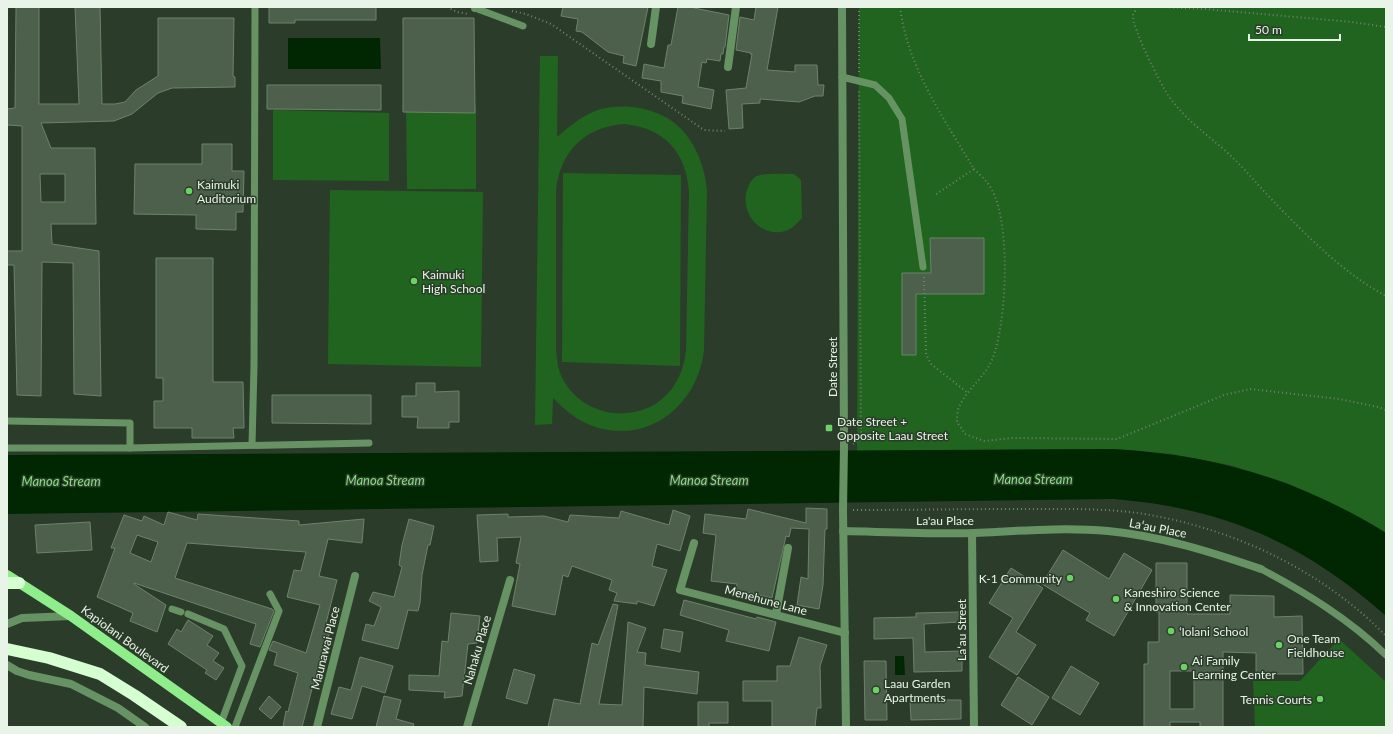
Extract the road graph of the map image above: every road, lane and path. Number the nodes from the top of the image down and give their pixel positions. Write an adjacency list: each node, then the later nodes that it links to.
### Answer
1 (255, 7): 26 (lane)
2 (475, 7): 11 (lane)
3 (656, 7): 13 (street)
4 (736, 7): 14 (street)
5 (842, 7): 15 (street, Date Street)
6 (859, 7): 16 (path)
7 (900, 7): 18 (path)
8 (1137, 7): 21 (path)
9 (1157, 7): 12 (path)
10 (512, 11): 17 (path)
11 (523, 26)
12 (1386, 27)
13 (651, 44)
14 (728, 67)
15 (842, 77): 16 (lane); 27 (street, Date Street)
16 (859, 80): 20 (lane); 27 (path)
17 (725, 131)
18 (974, 169): 19 (path); 22 (path)
19 (935, 195)
20 (923, 267): 22 (path)
21 (1386, 296)
22 (968, 393): 23 (path)
23 (1386, 410)
24 (7, 421): 29 (lane)
25 (369, 443): 26 (lane)
26 (252, 445): 29 (lane)
27 (844, 446): 31 (street, Date Street)
28 (7, 448): 29 (lane)
29 (130, 448)
30 (1047, 530): 32 (street, La'au Place); 35 (street, Laʻau Place)
31 (843, 531): 32 (street, La'au Place); 45 (street, Date Street)
32 (972, 533): 56 (street, Laʻau Street)
33 (694, 543): 42 (street, Menehune Lane)
34 (788, 548): 42 (street)
35 (1261, 569): 47 (lane)
36 (7, 575): 39 (main road, Kapiolani Boulevard)
37 (355, 576): 53 (street, Maunawai Place)
38 (510, 580): 54 (street, Nahaku Place)
39 (13, 583): 43 (main road, Kapiolani Boulevard)
40 (270, 594): 52 (lane)
41 (172, 609): 49 (lane)
42 (776, 614): 45 (street, Menehune Lane)
43 (71, 616): 44 (street); 49 (main road, Kapiolani Boulevard)
44 (7, 624)
45 (845, 633): 55 (street, Date Street)
46 (7, 649): 51 (highway)
47 (1386, 655)
48 (7, 665): 50 (street)
49 (224, 725)
50 (145, 727)
51 (181, 727)
52 (235, 727)
53 (317, 727)
54 (467, 727)
55 (846, 727)
56 (974, 727)

